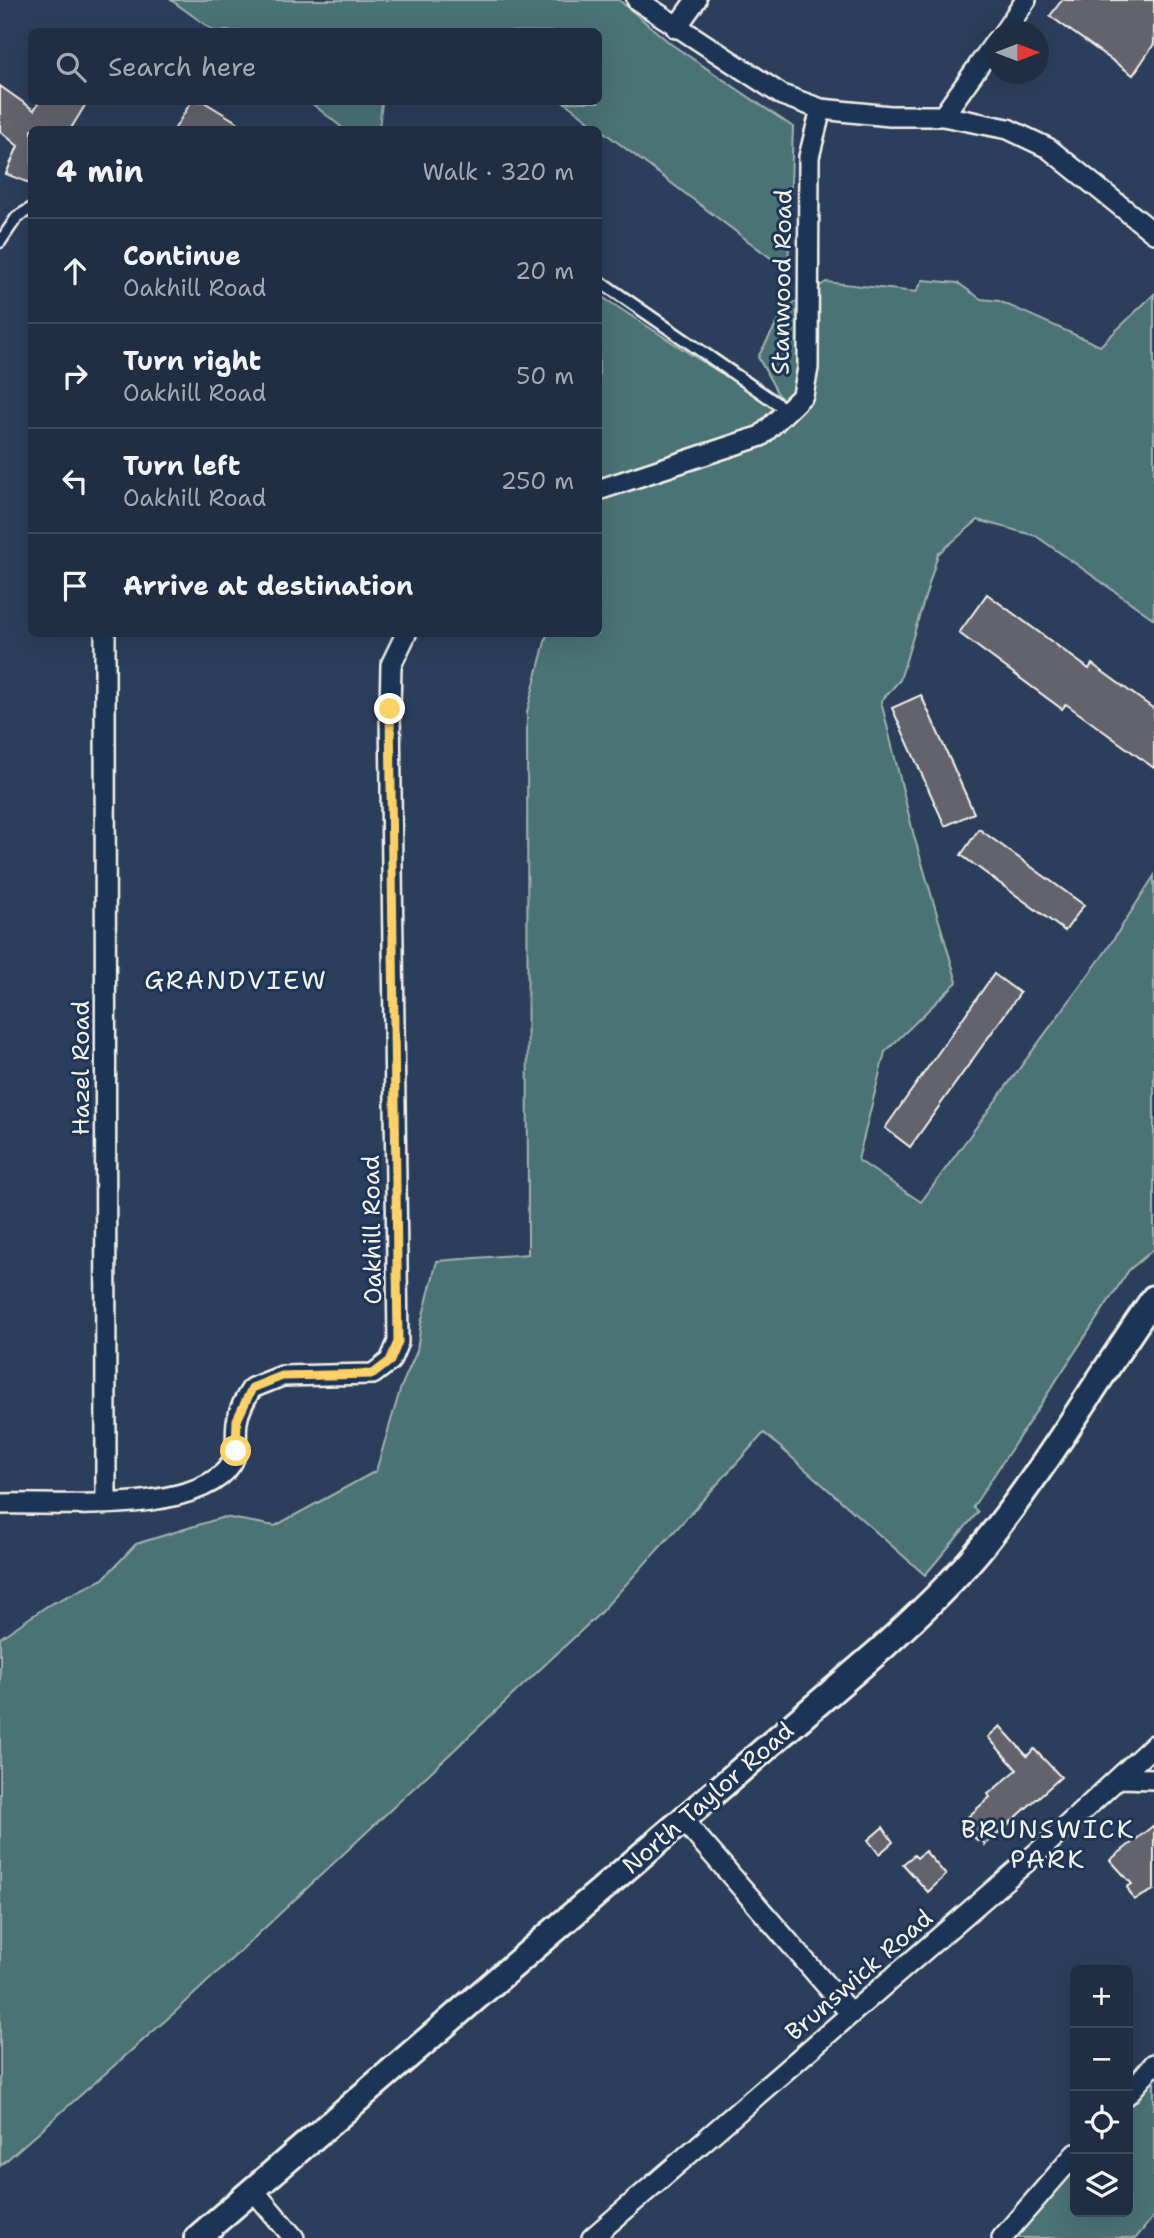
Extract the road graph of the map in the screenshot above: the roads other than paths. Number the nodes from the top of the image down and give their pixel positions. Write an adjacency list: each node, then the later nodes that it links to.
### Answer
1 (637, 0): 5 (street)
2 (696, 0): 5 (street)
3 (1026, 0): 4 (street)
4 (1012, 21)
5 (676, 28): 7 (street)
6 (986, 55): 8 (street)
7 (821, 109): 8 (street); 13 (street, Stanwood Road)
8 (943, 116): 10 (street)
9 (28, 210): 11 (lane)
10 (1154, 233)
11 (0, 242)
12 (602, 283): 13 (lane)
13 (789, 412): 14 (street, Stanwood Road)
14 (602, 489)
15 (105, 637): 18 (street, Hazel Road)
16 (405, 637): 18 (street, Oakhill Road)
17 (1154, 1298): 23 (street, North Taylor Road)
18 (106, 1503): 19 (street, Oakhill Road)
19 (0, 1504)
20 (1154, 1745): 21 (street, Brunswick Road)
21 (1120, 1778): 22 (street); 24 (street, Brunswick Road)
22 (1154, 1779)
23 (683, 1820): 24 (street); 28 (street, North Taylor Road)
24 (850, 2014): 31 (street, Brunswick Road)
25 (1154, 2064): 26 (street)
26 (1131, 2091)
27 (1070, 2160): 32 (street)
28 (254, 2191): 29 (street, North Taylor Road); 30 (street)
29 (197, 2238)
30 (294, 2238)
31 (592, 2238)
32 (1002, 2238)

